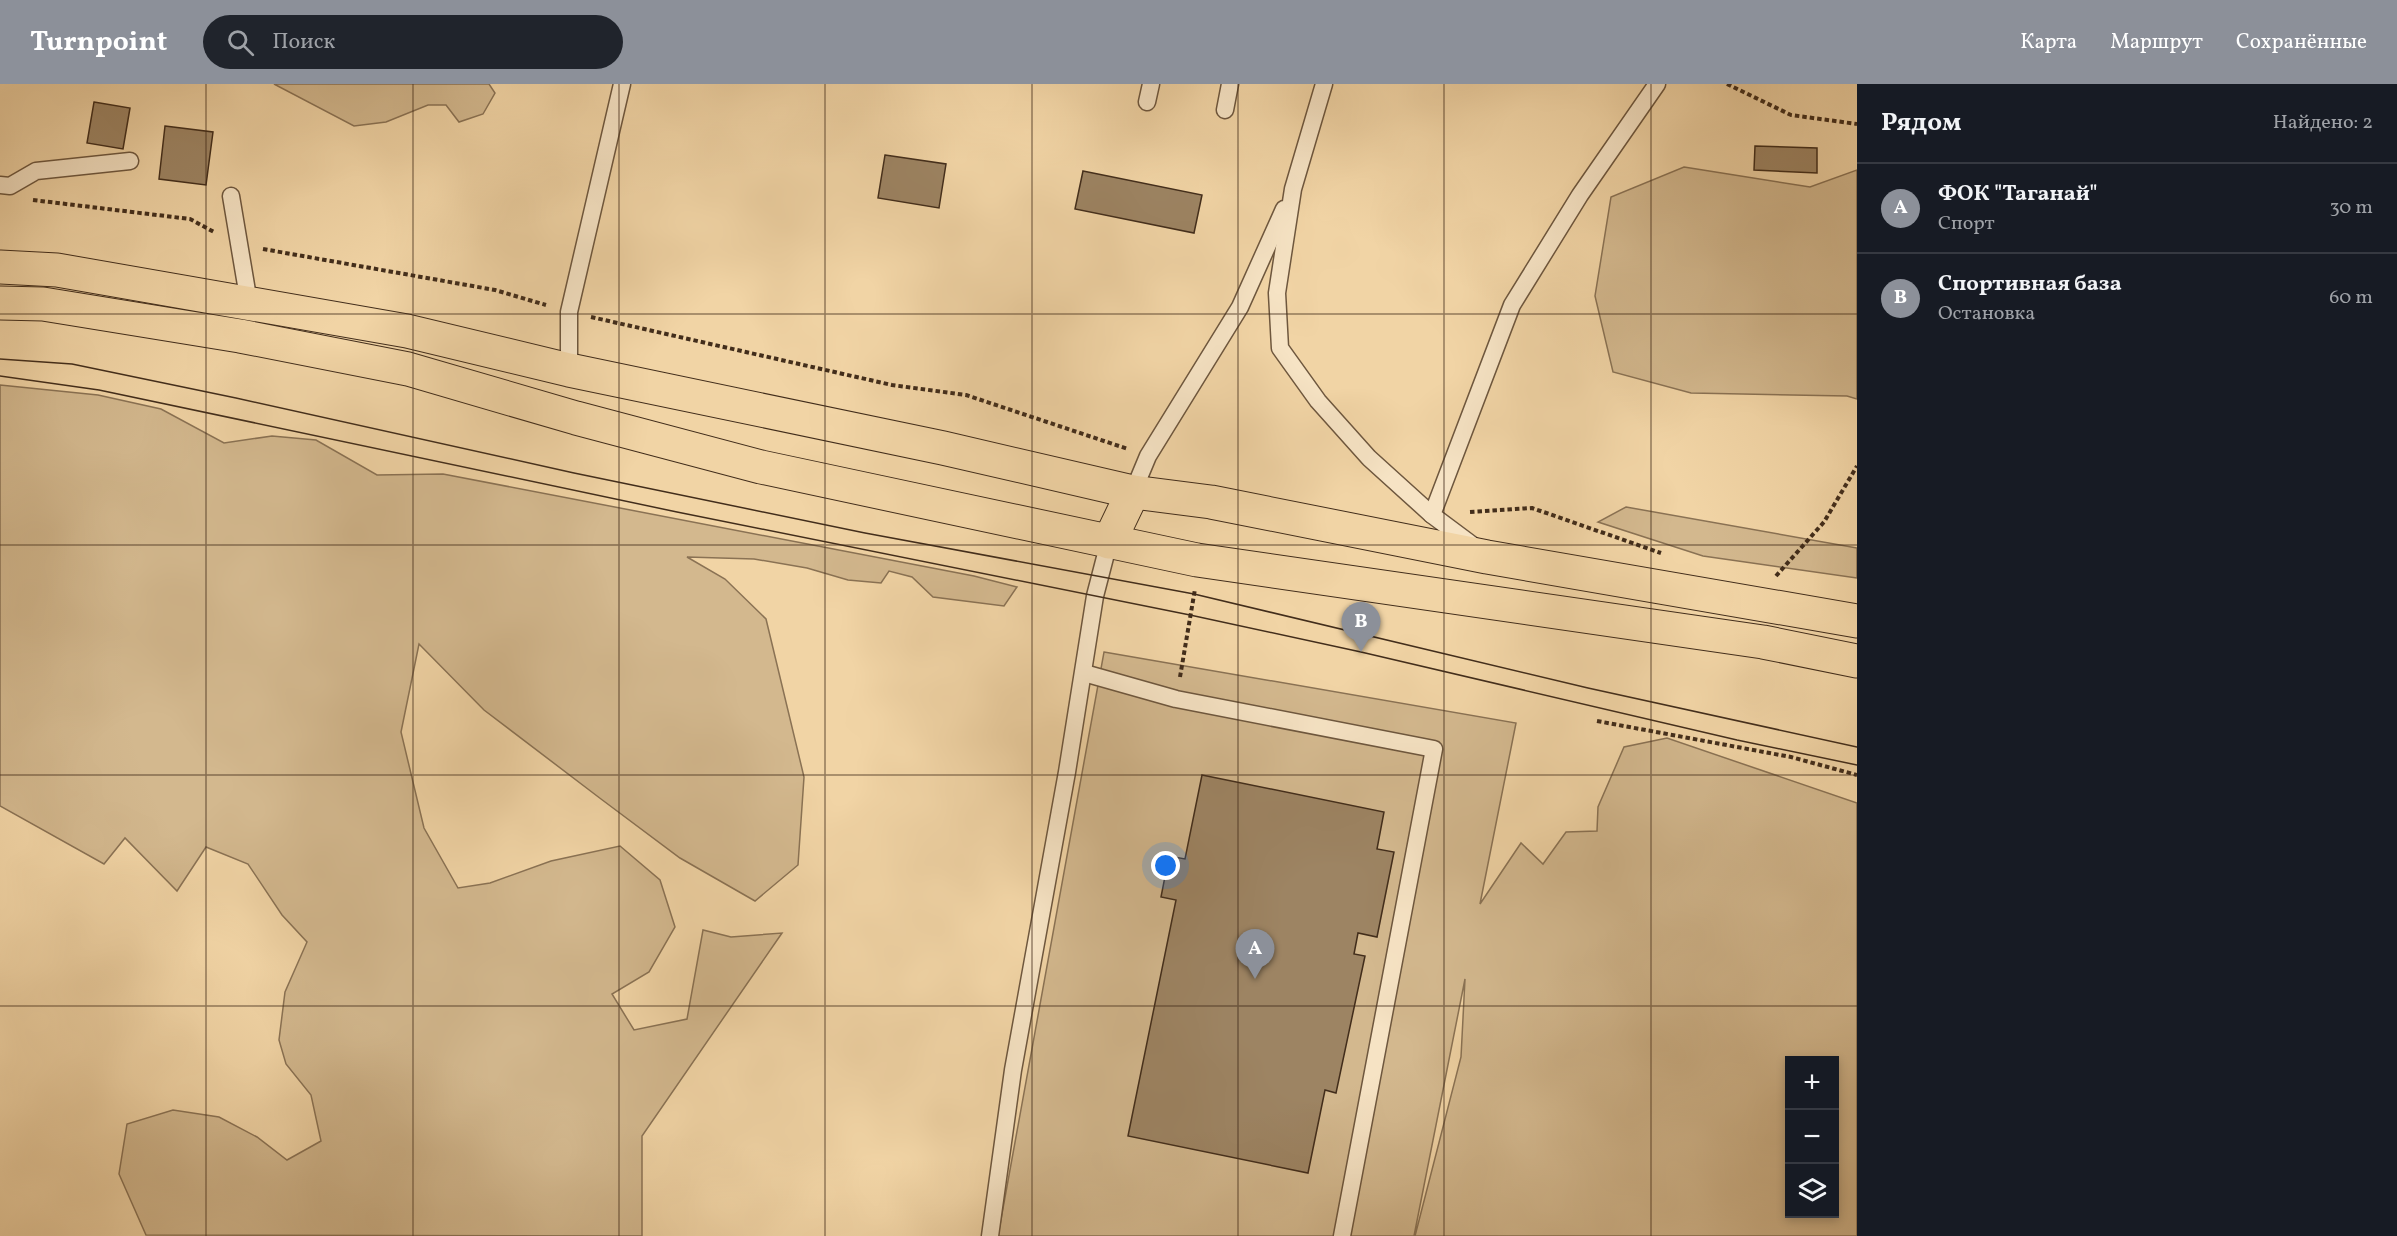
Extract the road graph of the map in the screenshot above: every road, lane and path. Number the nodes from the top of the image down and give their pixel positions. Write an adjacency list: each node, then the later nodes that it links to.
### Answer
1 (622, 84): 19 (lane)
2 (1151, 84): 7 (lane)
3 (1230, 84): 8 (lane)
4 (1324, 84): 12 (lane)
5 (1657, 84): 24 (lane)
6 (1727, 84): 9 (path)
7 (1147, 102)
8 (1224, 110)
9 (1857, 124)
10 (130, 161): 11 (lane)
11 (0, 185)
12 (1293, 189): 21 (lane); 24 (lane)
13 (231, 196): 15 (lane)
14 (26, 198): 15 (path)
15 (239, 245): 18 (lane); 19 (path)
16 (0, 267): 18 (main road)
17 (0, 303): 25 (main road)
18 (249, 303): 20 (main road)
19 (569, 312): 20 (lane); 21 (path)
20 (569, 370): 23 (main road)
21 (1148, 456): 23 (lane)
22 (1857, 466): 28 (path)
23 (1133, 492): 25 (main road); 27 (main road)
24 (1432, 515): 26 (path); 27 (lane)
25 (1109, 542): 30 (main road); 31 (lane)
26 (1665, 554)
27 (1487, 557): 29 (main road)
28 (1784, 581)
29 (1857, 621)
30 (1857, 661)
31 (1084, 674): 34 (lane); 35 (lane)
32 (1597, 721): 33 (path)
33 (1857, 775)
34 (990, 1236)
35 (1341, 1236)

